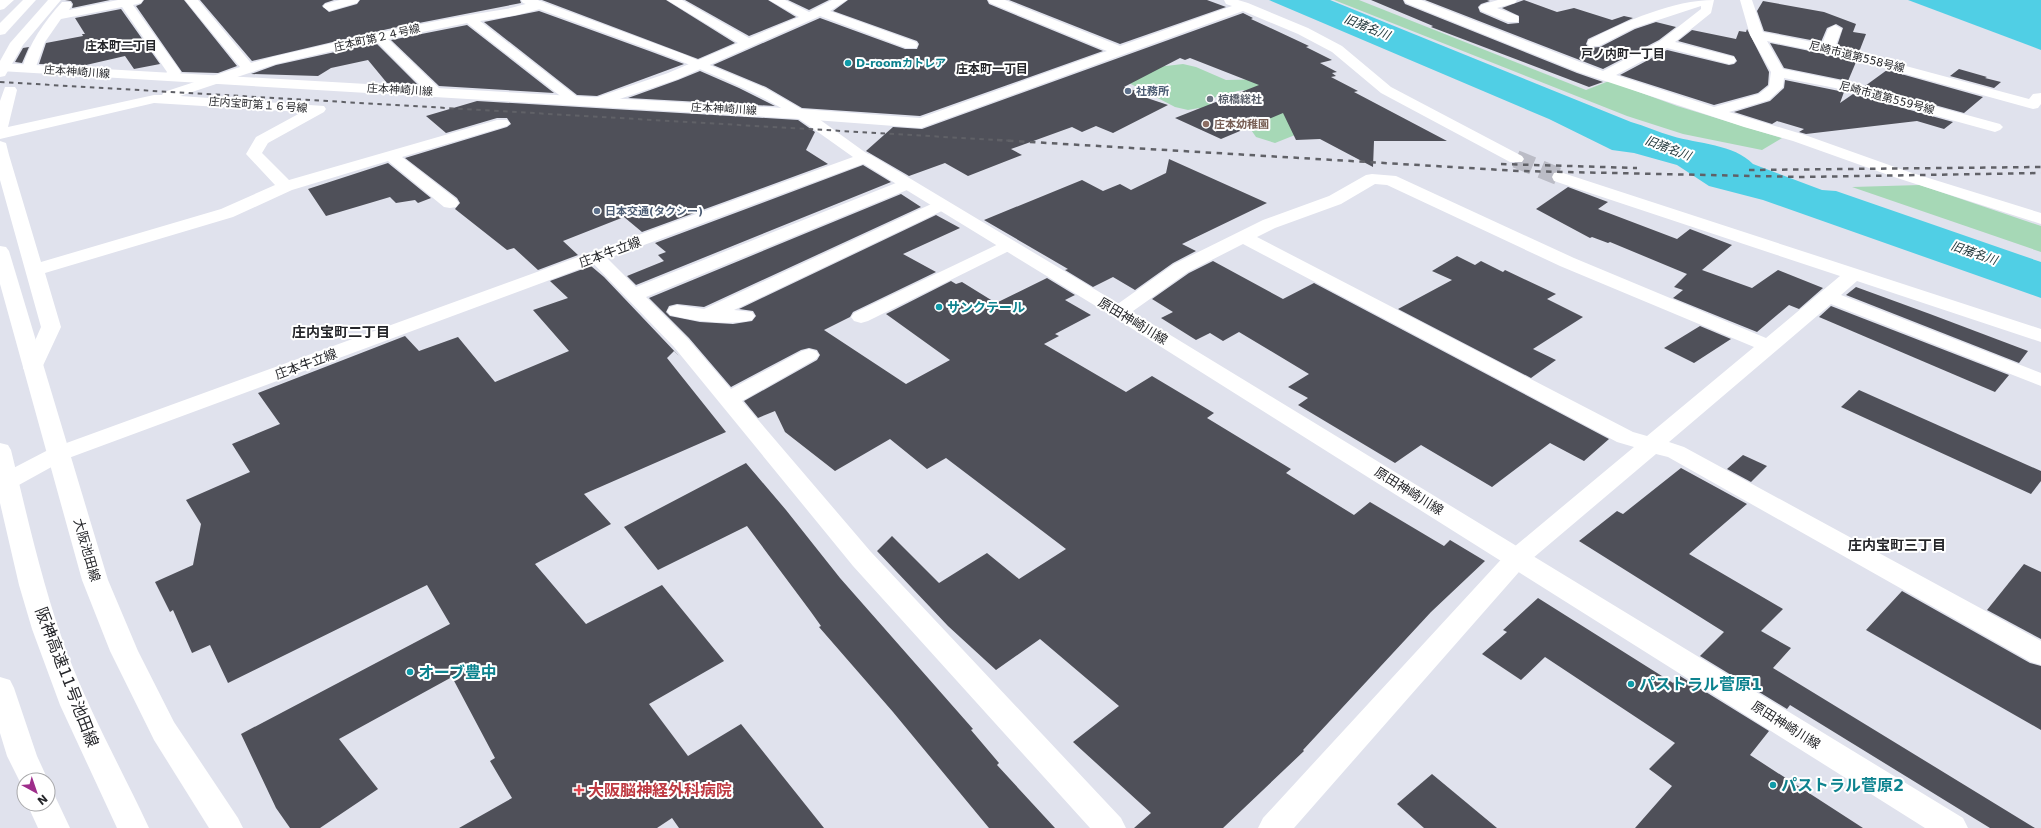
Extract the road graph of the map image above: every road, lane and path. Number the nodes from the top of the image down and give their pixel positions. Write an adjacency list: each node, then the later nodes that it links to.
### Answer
1 (8, 0): 20 (main road)
2 (30, 0): 28 (main road)
3 (55, 0): 45 (main road)
4 (71, 0): 24 (main road)
5 (192, 0): 41 (main road)
6 (561, 0): 18 (main road)
7 (673, 0): 31 (main road)
8 (776, 0): 23 (main road)
9 (841, 0): 23 (main road)
10 (994, 0): 36 (main road)
11 (1228, 0): 21 (main road)
12 (1441, 0): 19 (main road)
13 (1511, 0): 26 (main road)
14 (1707, 0): 32 (main road); 33 (main road)
15 (1746, 0): 29 (main road)
16 (131, 1): 24 (main road); 47 (main road)
17 (348, 1): 22 (main road)
18 (534, 2): 25 (main road, 庄本町第２４号線); 39 (main road)
19 (1416, 2): 26 (main road)
20 (0, 6)
21 (1244, 6): 36 (main road, 庄本神崎川線); 68 (main road)
22 (328, 7)
23 (815, 14): 31 (main road); 34 (main road)
24 (56, 16): 42 (main road)
25 (469, 18): 30 (main road, 庄本町第２４号線); 54 (main road)
26 (1477, 28): 46 (main road)
27 (1835, 29): 35 (main road)
28 (0, 31)
29 (1757, 35): 35 (main road, 尼崎市道第558号線); 43 (main road)
30 (379, 37): 41 (main road, 庄本町第２４号線); 51 (main road)
31 (748, 43): 39 (main road)
32 (1594, 43)
33 (1665, 44): 37 (main road); 46 (main road)
34 (911, 45)
35 (1828, 49): 38 (main road, 尼崎市道第558号線)
36 (1119, 51): 60 (main road, 庄本神崎川線)
37 (1729, 60)
38 (1885, 63): 44 (main road); 49 (main road, 尼崎市道第558号線)
39 (698, 65): 56 (main road); 60 (main road)
40 (0, 67): 42 (main road, 庄本神崎川線)
41 (248, 68): 48 (main road, 庄本町第２４号線)
42 (29, 69): 47 (main road, 庄本神崎川線)
43 (1778, 72): 58 (main road, 尼崎市道第559号線); 59 (main road)
44 (1873, 72)
45 (0, 73)
46 (1604, 76): 59 (main road)
47 (171, 77): 48 (main road, 庄本神崎川線)
48 (216, 80): 51 (main road, 庄本神崎川線); 53 (main road, 庄本町第２４号線)
49 (1956, 83): 52 (main road, 尼崎市道第558号線); 58 (main road)
50 (10, 90): 63 (main road)
51 (435, 92): 54 (main road, 庄本神崎川線)
52 (1997, 95): 55 (main road, 尼崎市道第558号線); 57 (main road)
53 (154, 99): 64 (main road, 庄内宝町第１６号線); 71 (main road, 庄内宝町第１６号線)
54 (573, 99): 56 (main road, 庄本神崎川線)
55 (2036, 101)
56 (597, 102): 60 (main road, 庄本神崎川線)
57 (1985, 105)
58 (1927, 108): 62 (main road, 尼崎市道第559号線)
59 (1715, 112): 74 (main road)
60 (801, 114): 67 (main road)
61 (502, 123): 66 (main road)
62 (1995, 127)
63 (0, 130)
64 (0, 134)
65 (0, 146): 79 (main road)
66 (390, 156): 71 (main road); 72 (main road)
67 (865, 158): 70 (main road, 原田神崎川線); 78 (main road, 庄本牛立線)
68 (1516, 159)
69 (1560, 177): 80 (main road)
70 (906, 184): 73 (main road, 原田神崎川線); 81 (main road)
71 (286, 186): 79 (main road)
72 (450, 203)
73 (940, 205): 76 (main road, 原田神崎川線); 85 (main road)
74 (2041, 219)
75 (1243, 236): 84 (main road); 89 (main road); 94 (main road)
76 (1007, 244): 84 (main road, 原田神崎川線); 87 (main road)
77 (0, 251): 91 (main road, 大阪池田線)
78 (596, 257): 81 (main road); 96 (main road, 庄本牛立線)
79 (33, 270): 91 (main road)
80 (1853, 275): 82 (main road); 88 (main road)
81 (633, 294): 93 (main road)
82 (1828, 296): 89 (main road); 92 (main road)
83 (677, 311): 85 (main road)
84 (1119, 312): 98 (main road, 原田神崎川線)
85 (707, 315): 86 (main road)
86 (745, 316)
87 (861, 317)
88 (2041, 336)
89 (1769, 346): 94 (main road)
90 (809, 355): 93 (main road)
91 (33, 368): 96 (main road, 大阪池田線)
92 (2041, 380)
93 (730, 399): 106 (main road)
94 (1650, 445): 98 (main road); 99 (main road)
95 (0, 450): 104 (main road, 阪神高速11号池田線)
96 (58, 454): 97 (main road, 庄本牛立線); 105 (main road, 大阪池田線)
97 (0, 485)
98 (1517, 558): 107 (main road); 108 (main road, 原田神崎川線)
99 (2041, 654)
100 (0, 688): 101 (main road)
101 (29, 772)
102 (47, 812): 103 (main road)
103 (54, 828)
104 (133, 828)
105 (227, 828)
106 (1110, 828)
107 (1274, 828)
108 (1952, 828)

